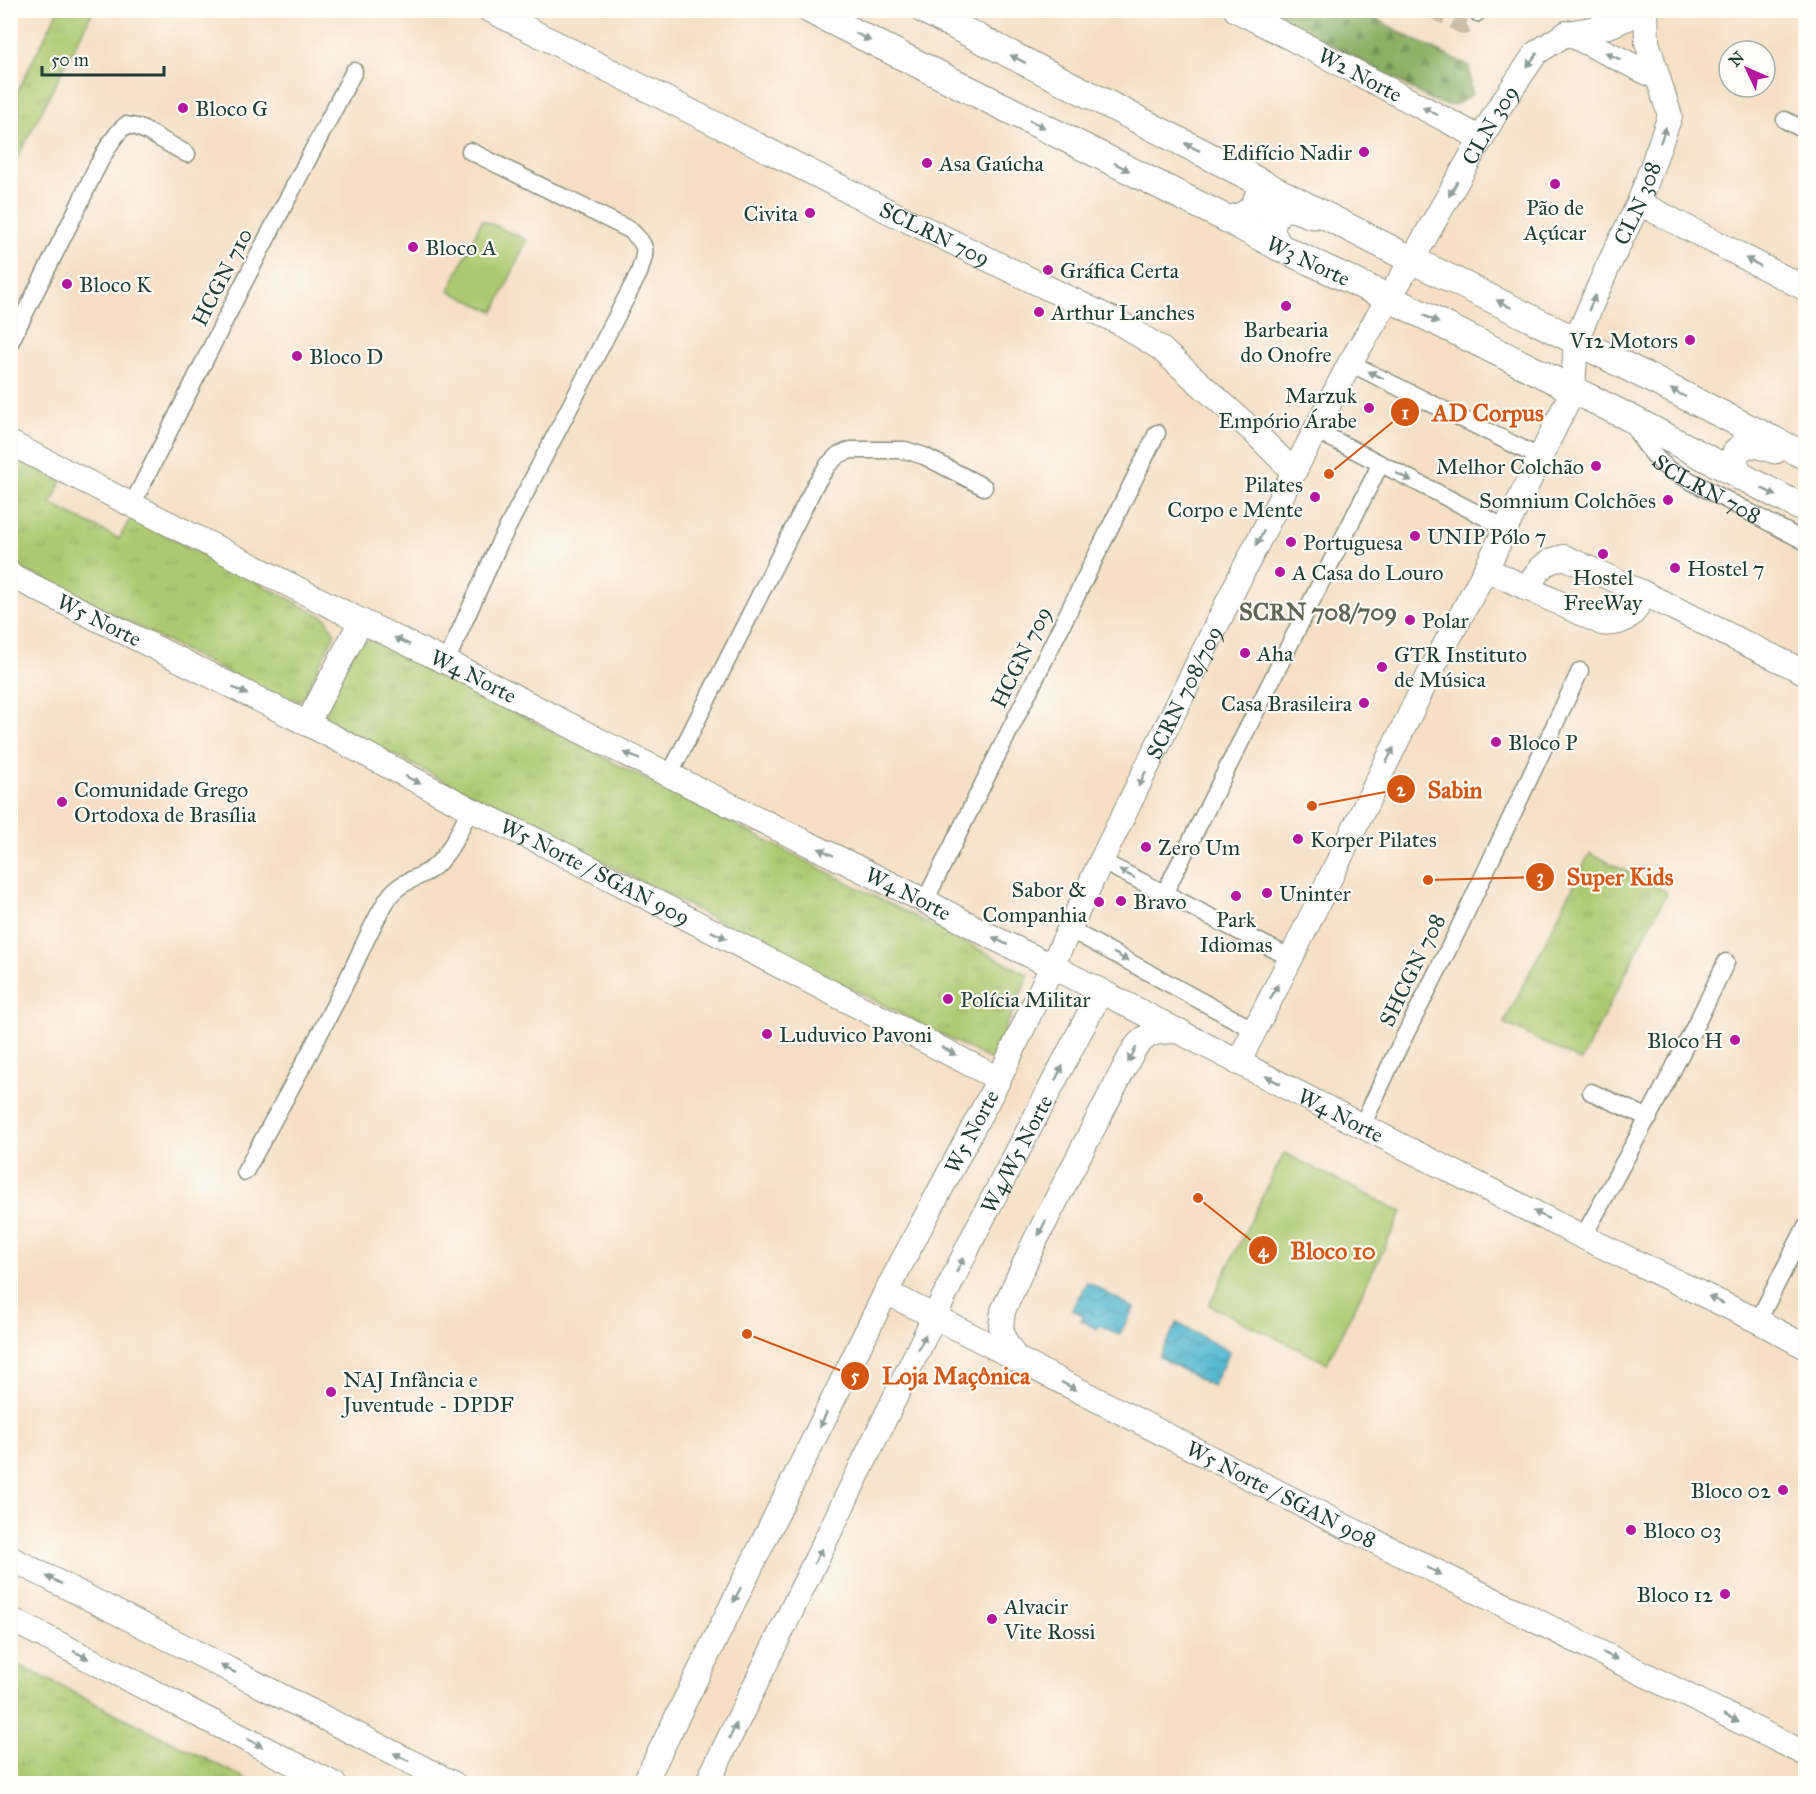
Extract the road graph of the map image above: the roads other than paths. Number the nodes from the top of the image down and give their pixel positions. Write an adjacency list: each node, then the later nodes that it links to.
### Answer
1 (490, 10): 36 (main road, SCLRN 709)
2 (810, 10): 17 (main road, W3 Norte, one-way to 17)
3 (924, 10): 15 (main road, W3 Norte, one-way to 3)
4 (1236, 10): 12 (main road, W2 Norte, one-way to 4)
5 (1639, 10): 7 (main road, CLN 309)
6 (1646, 10): 9 (main road, CLN 308)
7 (1567, 33): 9 (main road, one-way to 7); 12 (main road, CLN 309, one-way to 12)
8 (354, 71): 39 (street, HCGN 710)
9 (1658, 78): 16 (main road, CLN 308, one-way to 9)
10 (1785, 120): 11 (street)
11 (1806, 130)
12 (1482, 138): 20 (main road, CLN 309, one-way to 20)
13 (470, 151): 48 (street)
14 (187, 154): 24 (street)
15 (1260, 182): 17 (main road); 18 (main road, W3 Norte)
16 (1639, 204): 21 (main road, one-way to 16); 23 (main road, CLN 308, one-way to 16)
17 (1227, 219): 19 (main road, W3 Norte)
18 (1345, 225): 19 (main road); 20 (main road, W3 Norte)
19 (1279, 247): 22 (main road, W3 Norte)
20 (1412, 260): 22 (main road, CLN 309); 23 (main road, W3 Norte, one-way to 20)
21 (1806, 289)
22 (1389, 298): 25 (main road, SCRN 708/709); 26 (main road, W3 Norte, one-way to 26)
23 (1576, 340): 26 (main road, CLN 308); 27 (main road, W3 Norte, one-way to 23)
24 (10, 343)
25 (1350, 363): 29 (main road, SCRN 708/709); 34 (street, one-way to 25)
26 (1573, 390): 28 (main road, W3 Norte); 34 (main road)
27 (1712, 411): 32 (main road); 33 (main road, W3 Norte)
28 (1628, 417): 32 (main road, W3 Norte); 42 (street, SCLRN 708)
29 (1315, 430): 35 (street); 36 (main road, SCRN 708/709)
30 (1157, 433): 57 (street, HCGN 709)
31 (10, 443): 39 (main road, W4 Norte)
32 (1680, 445): 37 (main road, W3 Norte)
33 (1806, 457): 37 (main road)
34 (1541, 458): 41 (main road)
35 (1380, 465): 41 (street, one-way to 41); 56 (street)
36 (1294, 472): 55 (main road, SCRN 708/709, one-way to 55)
37 (1741, 477): 40 (main road, W3 Norte, one-way to 40)
38 (984, 487): 53 (street)
39 (132, 505): 47 (main road, W4 Norte)
40 (1806, 510)
41 (1506, 528): 43 (main road)
42 (1806, 542)
43 (1486, 568): 45 (main road); 59 (main road, one-way to 43)
44 (10, 575): 49 (main road, W5 Norte)
45 (1527, 589): 46 (main road); 46 (main road)
46 (1641, 592): 51 (main road)
47 (361, 621): 48 (main road, W4 Norte, one-way to 47); 52 (main road)
48 (446, 662): 53 (main road, W4 Norte, one-way to 48)
49 (188, 665): 52 (main road, W5 Norte / SGAN 909, one-way to 52)
50 (1580, 671): 69 (street, SHCGN 708)
51 (1806, 673)
52 (307, 724): 54 (main road, W5 Norte / SGAN 909, one-way to 54)
53 (670, 774): 57 (main road, W4 Norte, one-way to 53)
54 (470, 809): 66 (main road, W5 Norte / SGAN 909, one-way to 66); 70 (street)
55 (1101, 861): 56 (street, one-way to 55); 58 (main road, SCRN 708/709)
56 (1164, 894): 59 (street)
57 (925, 901): 61 (main road, W4 Norte, one-way to 57)
58 (1069, 928): 61 (main road, SCRN 708/709); 63 (street, one-way to 63)
59 (1292, 958): 63 (main road, one-way to 59)
60 (1726, 962): 68 (street)
61 (1052, 966): 62 (main road, W4 Norte); 66 (main road, W5 Norte)
62 (1101, 992): 64 (main road, W4 Norte); 74 (main road, W4/W5 Norte, one-way to 62)
63 (1254, 1030): 65 (main road)
64 (1180, 1031): 65 (main road, W4 Norte); 77 (main road, one-way to 77)
65 (1238, 1063): 69 (main road, W4 Norte, one-way to 65)
66 (999, 1079): 73 (main road, W5 Norte)
67 (1591, 1092): 68 (street)
68 (1649, 1118): 72 (street)
69 (1362, 1126): 72 (main road, W4 Norte, one-way to 69)
70 (245, 1172)
71 (1806, 1226): 75 (street)
72 (1583, 1237): 75 (main road, W4 Norte, one-way to 72)
73 (886, 1293): 74 (main road, W5 Norte / SGAN 908); 83 (main road, W5 Norte, one-way to 83)
74 (934, 1317): 77 (main road, W5 Norte / SGAN 908); 84 (main road, W4/W5 Norte, one-way to 74)
75 (1758, 1321): 76 (main road, W4 Norte)
76 (1806, 1347)
77 (1017, 1360): 80 (main road, W5 Norte / SGAN 908, one-way to 80)
78 (10, 1558): 82 (main road, one-way to 78)
79 (10, 1619): 81 (main road, one-way to 81)
80 (1806, 1754)
81 (334, 1784)
82 (454, 1784)
83 (644, 1784)
84 (707, 1784)

